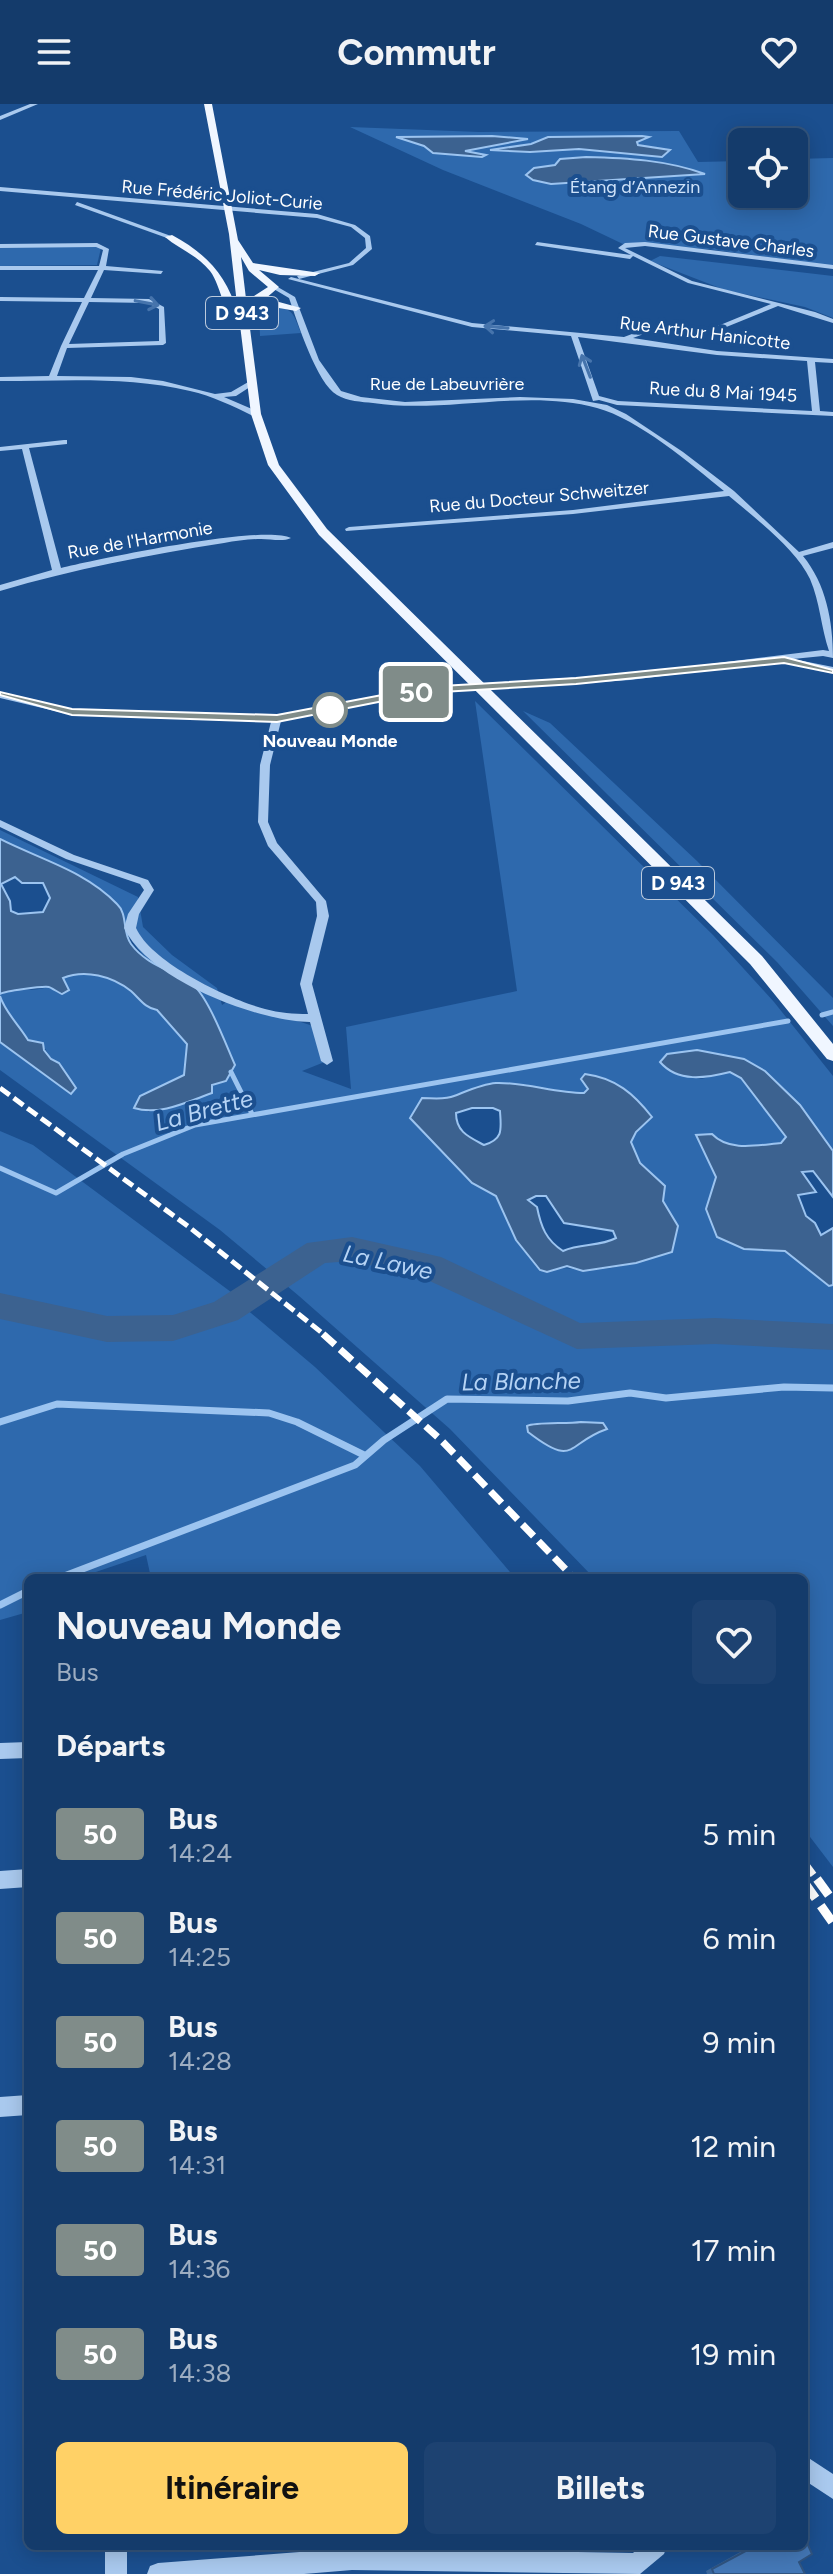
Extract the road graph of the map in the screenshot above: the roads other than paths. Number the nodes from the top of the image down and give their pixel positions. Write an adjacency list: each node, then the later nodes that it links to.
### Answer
1 (35, 104): 3 (street)
2 (208, 104): 6 (main road, D 943)
3 (0, 118)
4 (0, 189): 5 (street)
5 (88, 202): 7 (street); 16 (street, Rue Frédéric Joliot-Curie)
6 (233, 234): 11 (main road); 25 (main road, D 943)
7 (169, 237): 25 (main road)
8 (537, 244): 10 (street)
9 (0, 246): 14 (street)
10 (638, 258): 12 (street, Rue Gustave Charles); 21 (street)
11 (249, 265): 16 (main road); 18 (main road)
12 (833, 267)
13 (0, 268): 14 (street)
14 (102, 268): 15 (street); 20 (street)
15 (161, 272)
16 (315, 273): 17 (street, Rue Frédéric Joliot-Curie)
17 (291, 279): 18 (street, Rue Frédéric Joliot-Curie); 26 (street, Rue Arthur Hanicotte, one-way to 17)
18 (274, 287): 22 (street, Rue de Labeuvrière); 23 (main road)
19 (0, 299): 20 (street)
20 (86, 299): 28 (street); 28 (street, one-way to 28)
21 (778, 304): 24 (street); 27 (street)
22 (296, 308): 23 (main road); 35 (street, Rue de Labeuvrière)
23 (251, 309): 25 (main road)
24 (833, 321)
25 (243, 323): 33 (main road, D 943)
26 (574, 335): 27 (street, Rue Arthur Hanicotte); 35 (street, one-way to 26)
27 (624, 339): 29 (street, Rue Arthur Hanicotte)
28 (64, 346): 32 (street)
29 (811, 361): 30 (street, Rue Arthur Hanicotte); 37 (street)
30 (833, 361)
31 (0, 379): 32 (street)
32 (52, 379): 34 (street)
33 (250, 383): 34 (street); 38 (main road, D 943)
34 (211, 394): 38 (street)
35 (593, 401): 36 (street, Rue de Labeuvrière)
36 (608, 404): 37 (street, Rue du 8 Mai 1945); 43 (street)
37 (816, 413): 39 (street, Rue du 8 Mai 1945)
38 (256, 414): 58 (main road, D 943)
39 (833, 414)
40 (64, 442): 41 (street)
41 (25, 446): 42 (street); 48 (street)
42 (0, 449)
43 (731, 493): 44 (street, Rue du Docteur Schweitzer); 47 (street)
44 (349, 529)
45 (287, 538): 48 (street, Rue de l'Harmonie)
46 (833, 545): 47 (street)
47 (796, 555): 50 (street)
48 (57, 571): 49 (street, Rue de l'Harmonie)
49 (0, 588)
50 (829, 640): 51 (street); 52 (street)
51 (833, 653): 52 (street)
52 (814, 661): 53 (street); 55 (street)
53 (832, 677)
54 (0, 695): 55 (street)
55 (277, 719): 57 (street)
56 (0, 823): 57 (street)
57 (313, 1018): 59 (street)
58 (833, 1055)
59 (327, 1061)
60 (24, 1750): 61 (street)
61 (0, 1751)
62 (24, 1878): 63 (street)
63 (0, 1880)
64 (24, 2105): 65 (street)
65 (0, 2107)
66 (808, 2469): 67 (street)
67 (833, 2488)
68 (116, 2550): 70 (street)
69 (652, 2550): 71 (street)
70 (116, 2574)
71 (158, 2574)

